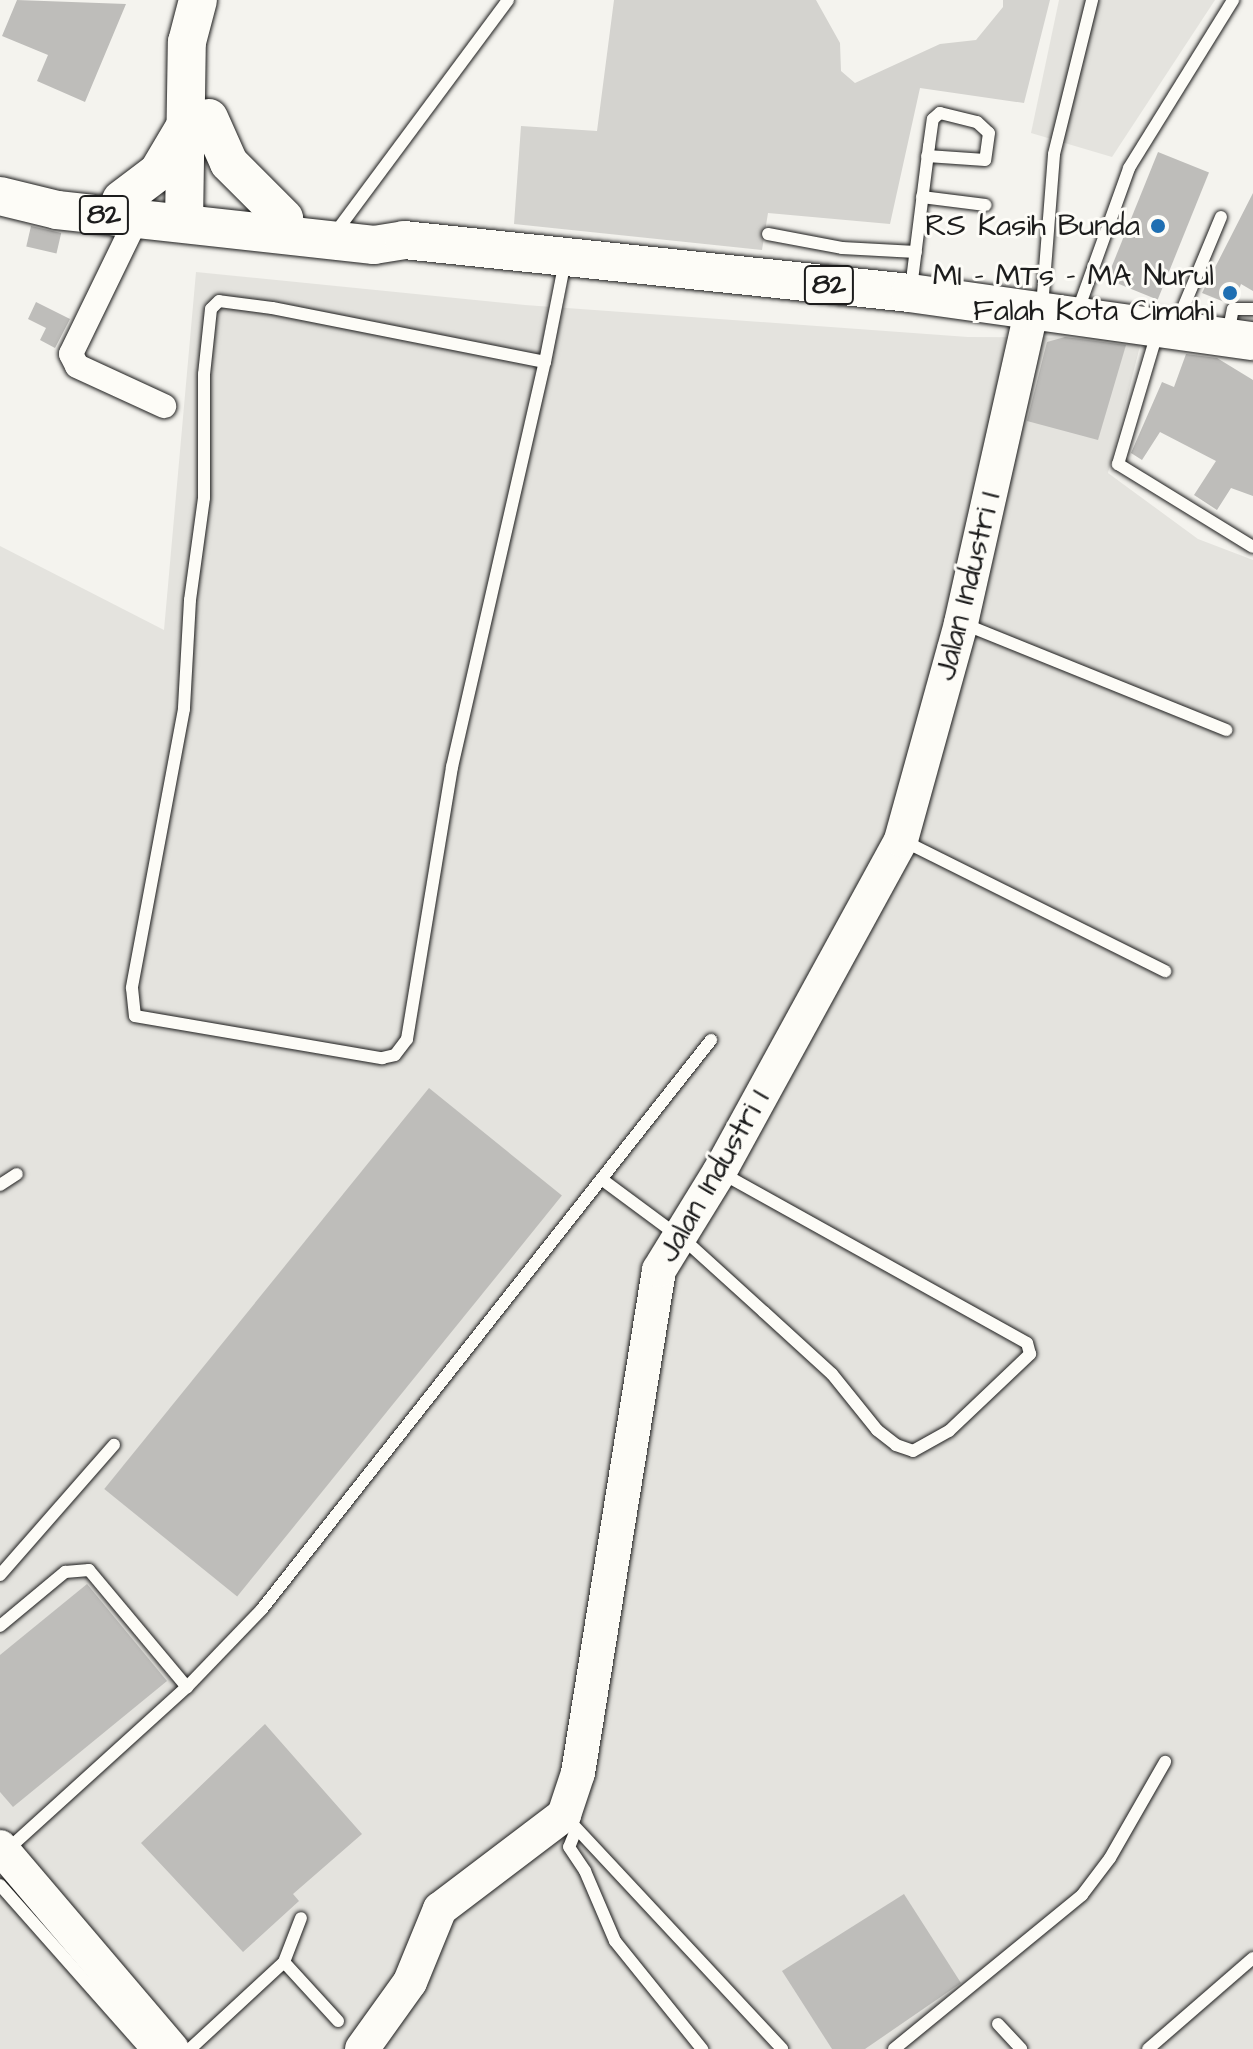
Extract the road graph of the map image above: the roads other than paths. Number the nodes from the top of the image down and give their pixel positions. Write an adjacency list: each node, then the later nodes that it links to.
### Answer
1 (508, 0): 14 (lane)
2 (1092, 0): 21 (lane)
3 (1233, 0): 21 (lane)
4 (198, 8): 5 (main road)
5 (198, 118): 10 (main road); 11 (main road); 13 (main road)
6 (927, 156): 6 (lane); 8 (lane)
7 (13, 197): 10 (main road, 82)
8 (922, 197): 9 (lane); 17 (lane)
9 (985, 205)
10 (129, 209): 11 (main road, 82); 25 (street)
11 (197, 216): 13 (main road, 82); 16 (main road, 82)
12 (1221, 217): 22 (lane)
13 (284, 218): 14 (main road, 82)
14 (341, 225): 16 (main road, 82)
15 (768, 234): 17 (lane)
16 (404, 240): 18 (main road, 82)
17 (916, 252): 19 (lane)
18 (566, 257): 19 (main road, 82); 24 (lane)
19 (910, 293): 21 (main road, 82)
20 (1253, 309): 23 (lane)
21 (1050, 312): 22 (main road, 82); 27 (main road, Jalan Industri I)
22 (1166, 328): 23 (main road, 82); 26 (lane)
23 (1240, 339)
24 (545, 362): 24 (lane)
25 (164, 406)
26 (1253, 547)
27 (961, 623): 28 (lane); 29 (main road, Jalan Industri I)
28 (1226, 730)
29 (901, 840): 30 (lane); 32 (main road, Jalan Industri I)
30 (1165, 971)
31 (711, 1040): 34 (lane)
32 (720, 1171): 36 (main road, Jalan Industri I); 36 (lane)
33 (17, 1174): 35 (lane)
34 (604, 1181): 36 (lane); 40 (lane)
35 (0, 1185)
36 (676, 1236): 42 (main road, Jalan Industri I)
37 (114, 1445): 38 (lane)
38 (0, 1575)
39 (0, 1626): 40 (lane)
40 (187, 1687): 43 (lane)
41 (1165, 1762): 55 (lane)
42 (570, 1822): 52 (main road); 53 (lane); 54 (lane)
43 (2, 1861): 49 (lane); 50 (main road)
44 (301, 1918): 46 (lane)
45 (1253, 1958): 57 (lane)
46 (284, 1962): 47 (lane); 51 (lane)
47 (338, 2021)
48 (998, 2024): 56 (lane)
49 (145, 2049)
50 (172, 2049)
51 (190, 2049)
52 (362, 2049)
53 (702, 2049)
54 (782, 2049)
55 (894, 2049)
56 (1021, 2049)
57 (1148, 2049)

